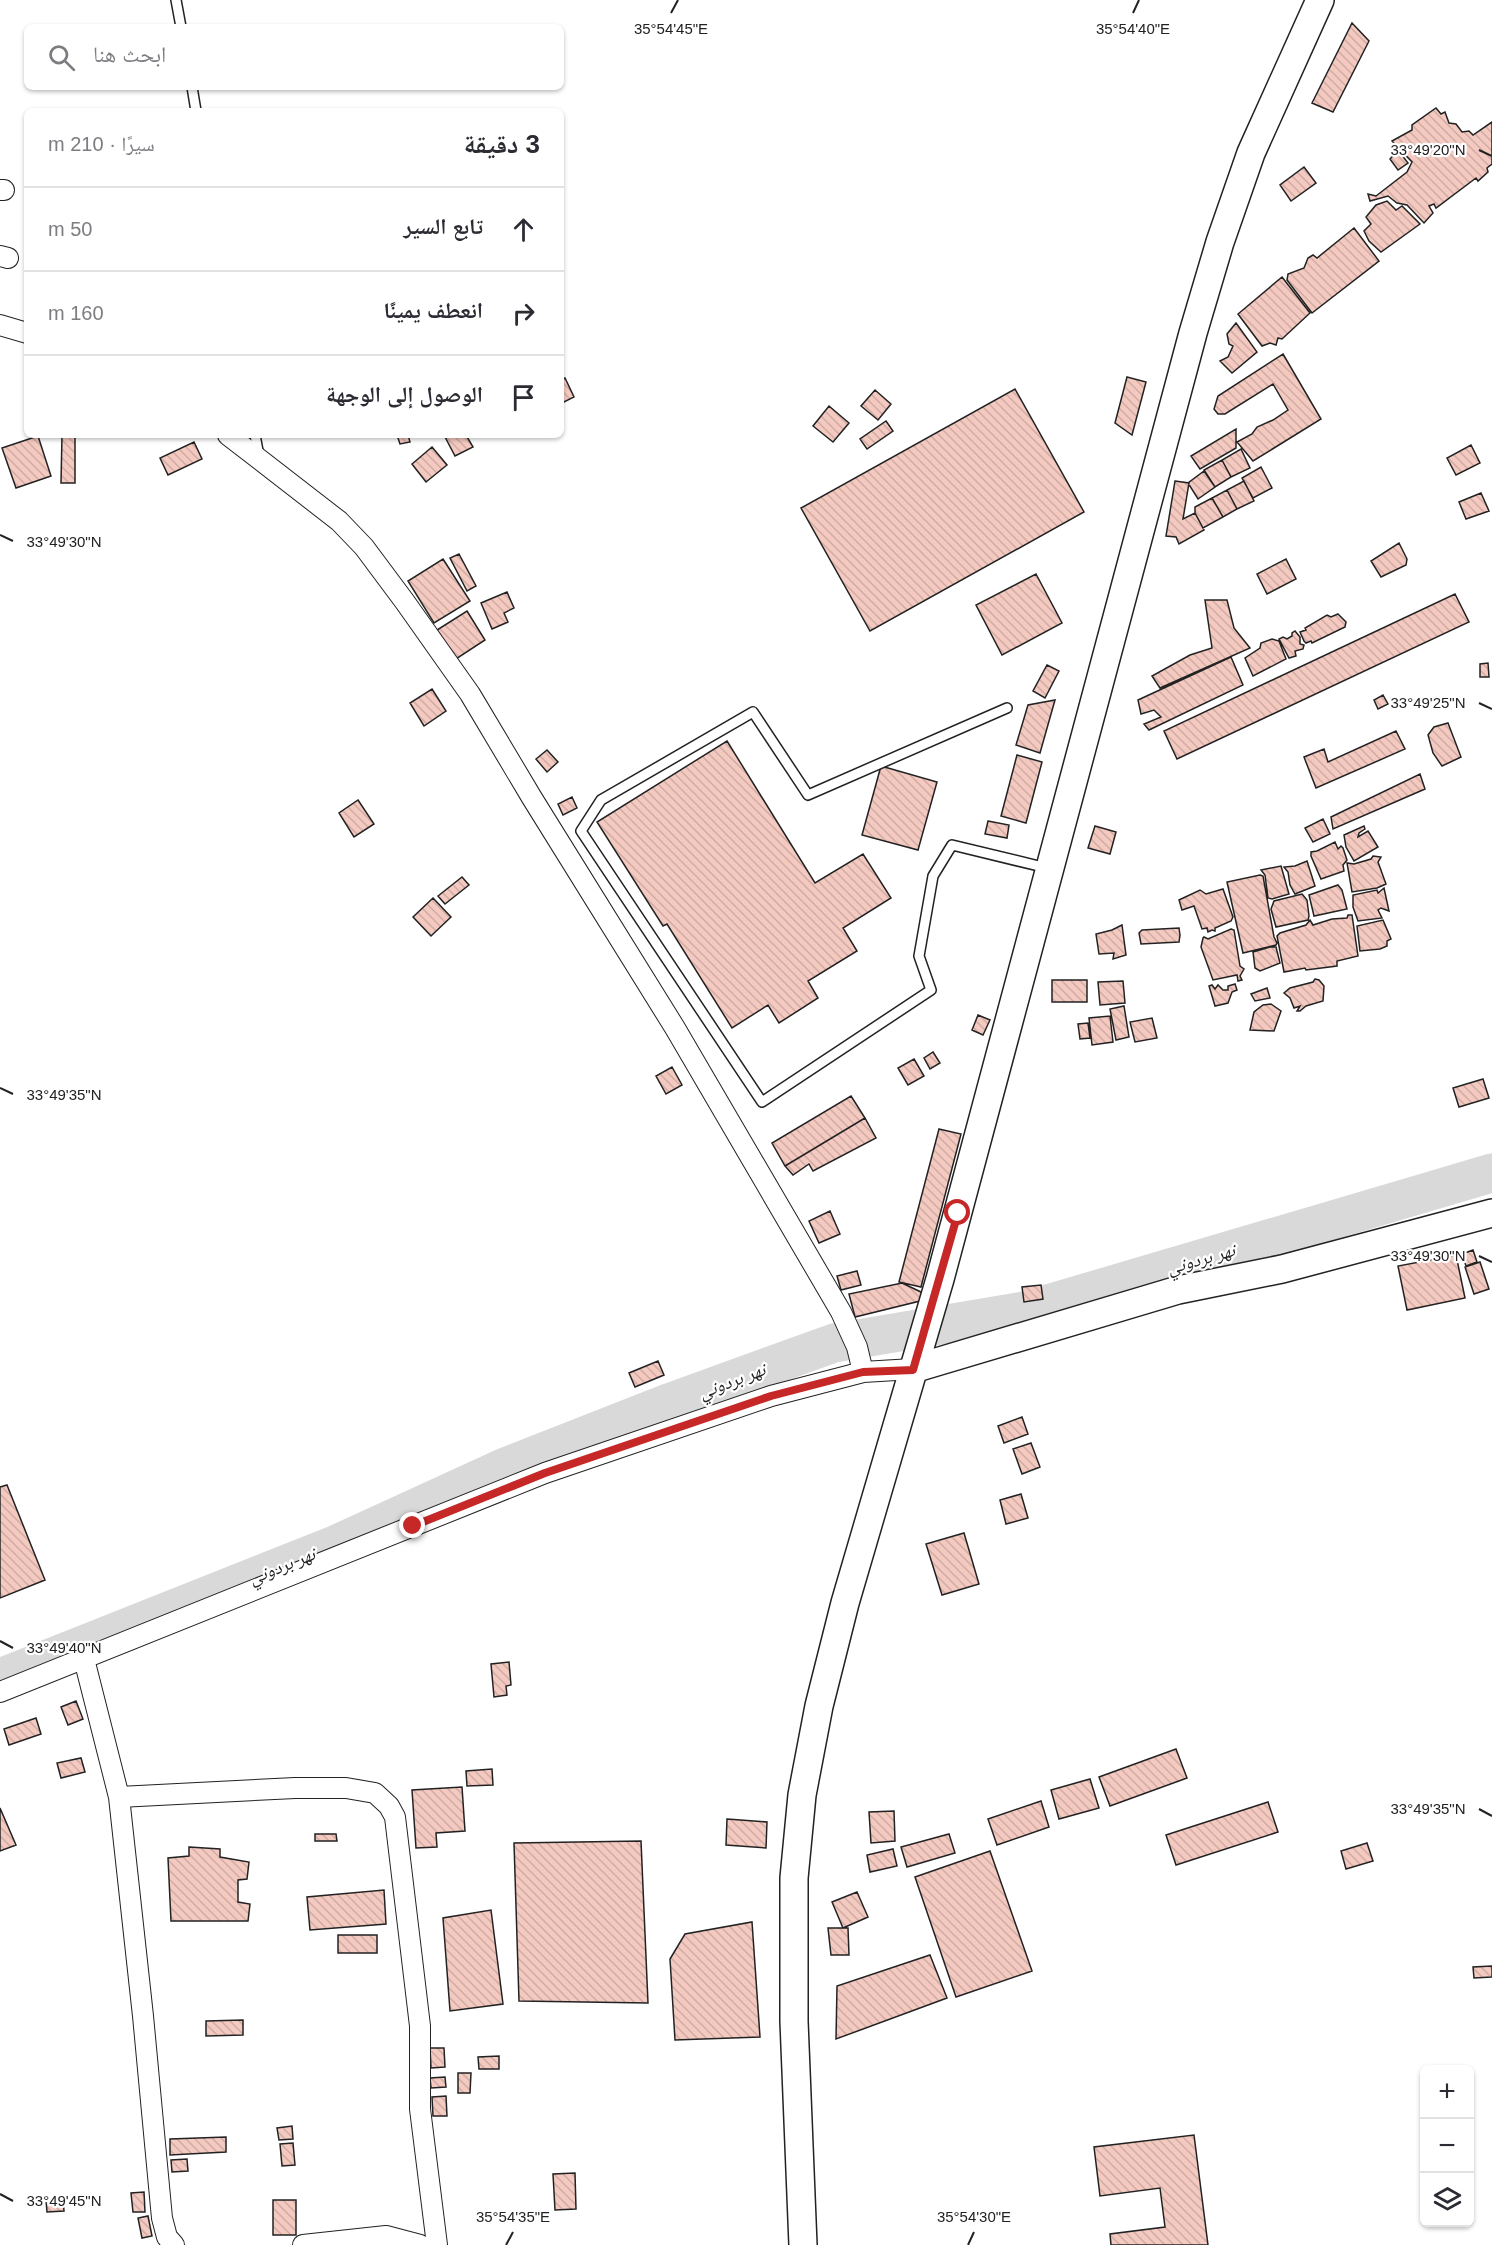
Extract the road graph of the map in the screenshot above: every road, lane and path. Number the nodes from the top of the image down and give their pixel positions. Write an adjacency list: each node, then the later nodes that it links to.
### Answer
1 (176, 0): 3 (lane)
2 (1320, 0): 12 (main road)
3 (180, 24)
4 (192, 90): 5 (lane)
5 (196, 108)
6 (0, 325): 7 (street)
7 (24, 332)
8 (232, 438): 10 (street)
9 (256, 438): 10 (lane)
10 (260, 459): 15 (street)
11 (1007, 708): 12 (lane)
12 (1049, 869): 14 (main road)
13 (1492, 1214): 14 (main road)
14 (916, 1359): 15 (street); 23 (main road)
15 (863, 1372): 16 (street)
16 (84, 1659): 17 (street); 18 (street)
17 (0, 1692)
18 (119, 1797): 19 (street); 22 (street)
19 (174, 2245)
20 (303, 2245): 21 (street)
21 (420, 2245)
22 (437, 2245)
23 (803, 2245)

